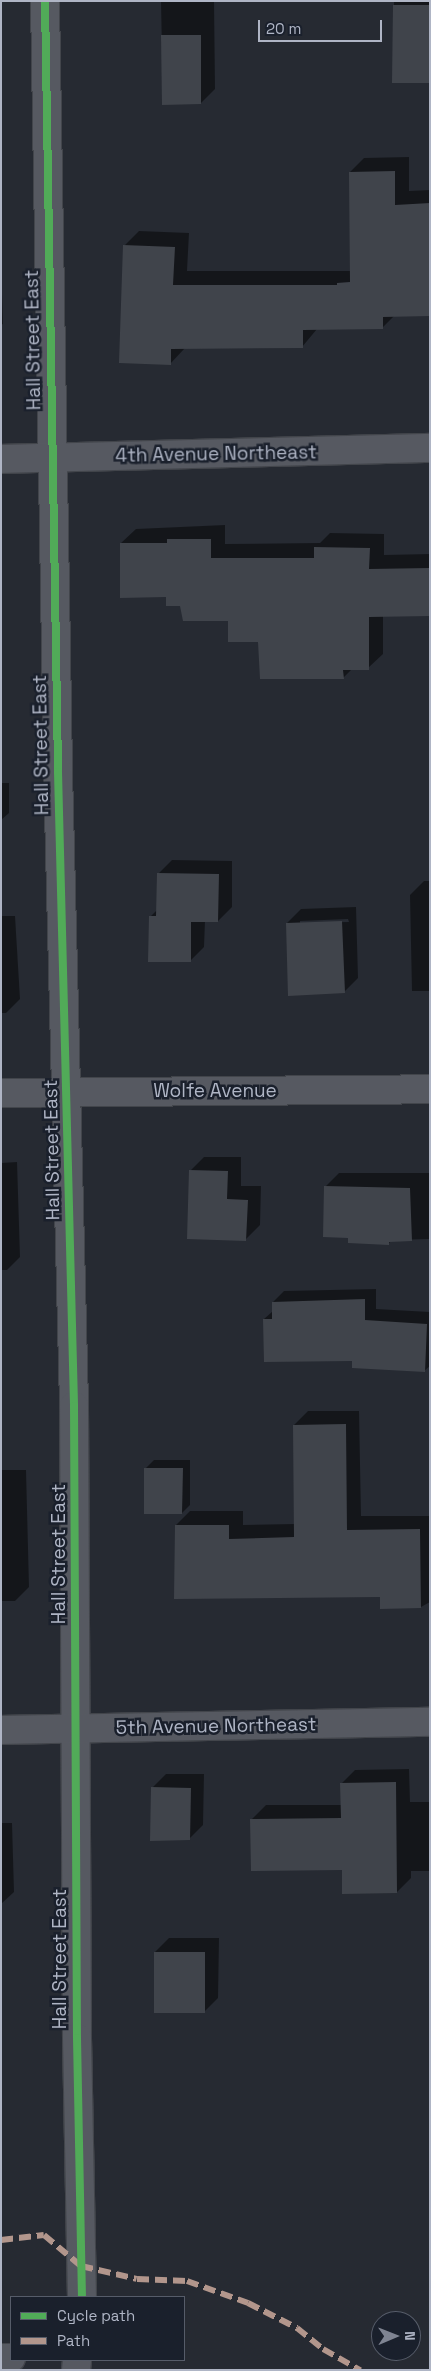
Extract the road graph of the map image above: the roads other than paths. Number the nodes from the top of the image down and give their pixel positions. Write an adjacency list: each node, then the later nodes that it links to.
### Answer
1 (45, 1): 3 (street, Hall Street East)
2 (430, 448): 3 (street, 4th Avenue Northeast)
3 (52, 458): 4 (street, 4th Avenue Northeast); 6 (street, Hall Street East)
4 (1, 459)
5 (430, 1089): 6 (street, Wolfe Avenue)
6 (67, 1092): 7 (street, Wolfe Avenue); 9 (street, Hall Street East)
7 (1, 1093)
8 (430, 1722): 9 (street, 5th Avenue Northeast)
9 (76, 1729): 10 (street, 5th Avenue Northeast); 11 (street, Hall Street East)
10 (1, 1730)
11 (82, 2296)

